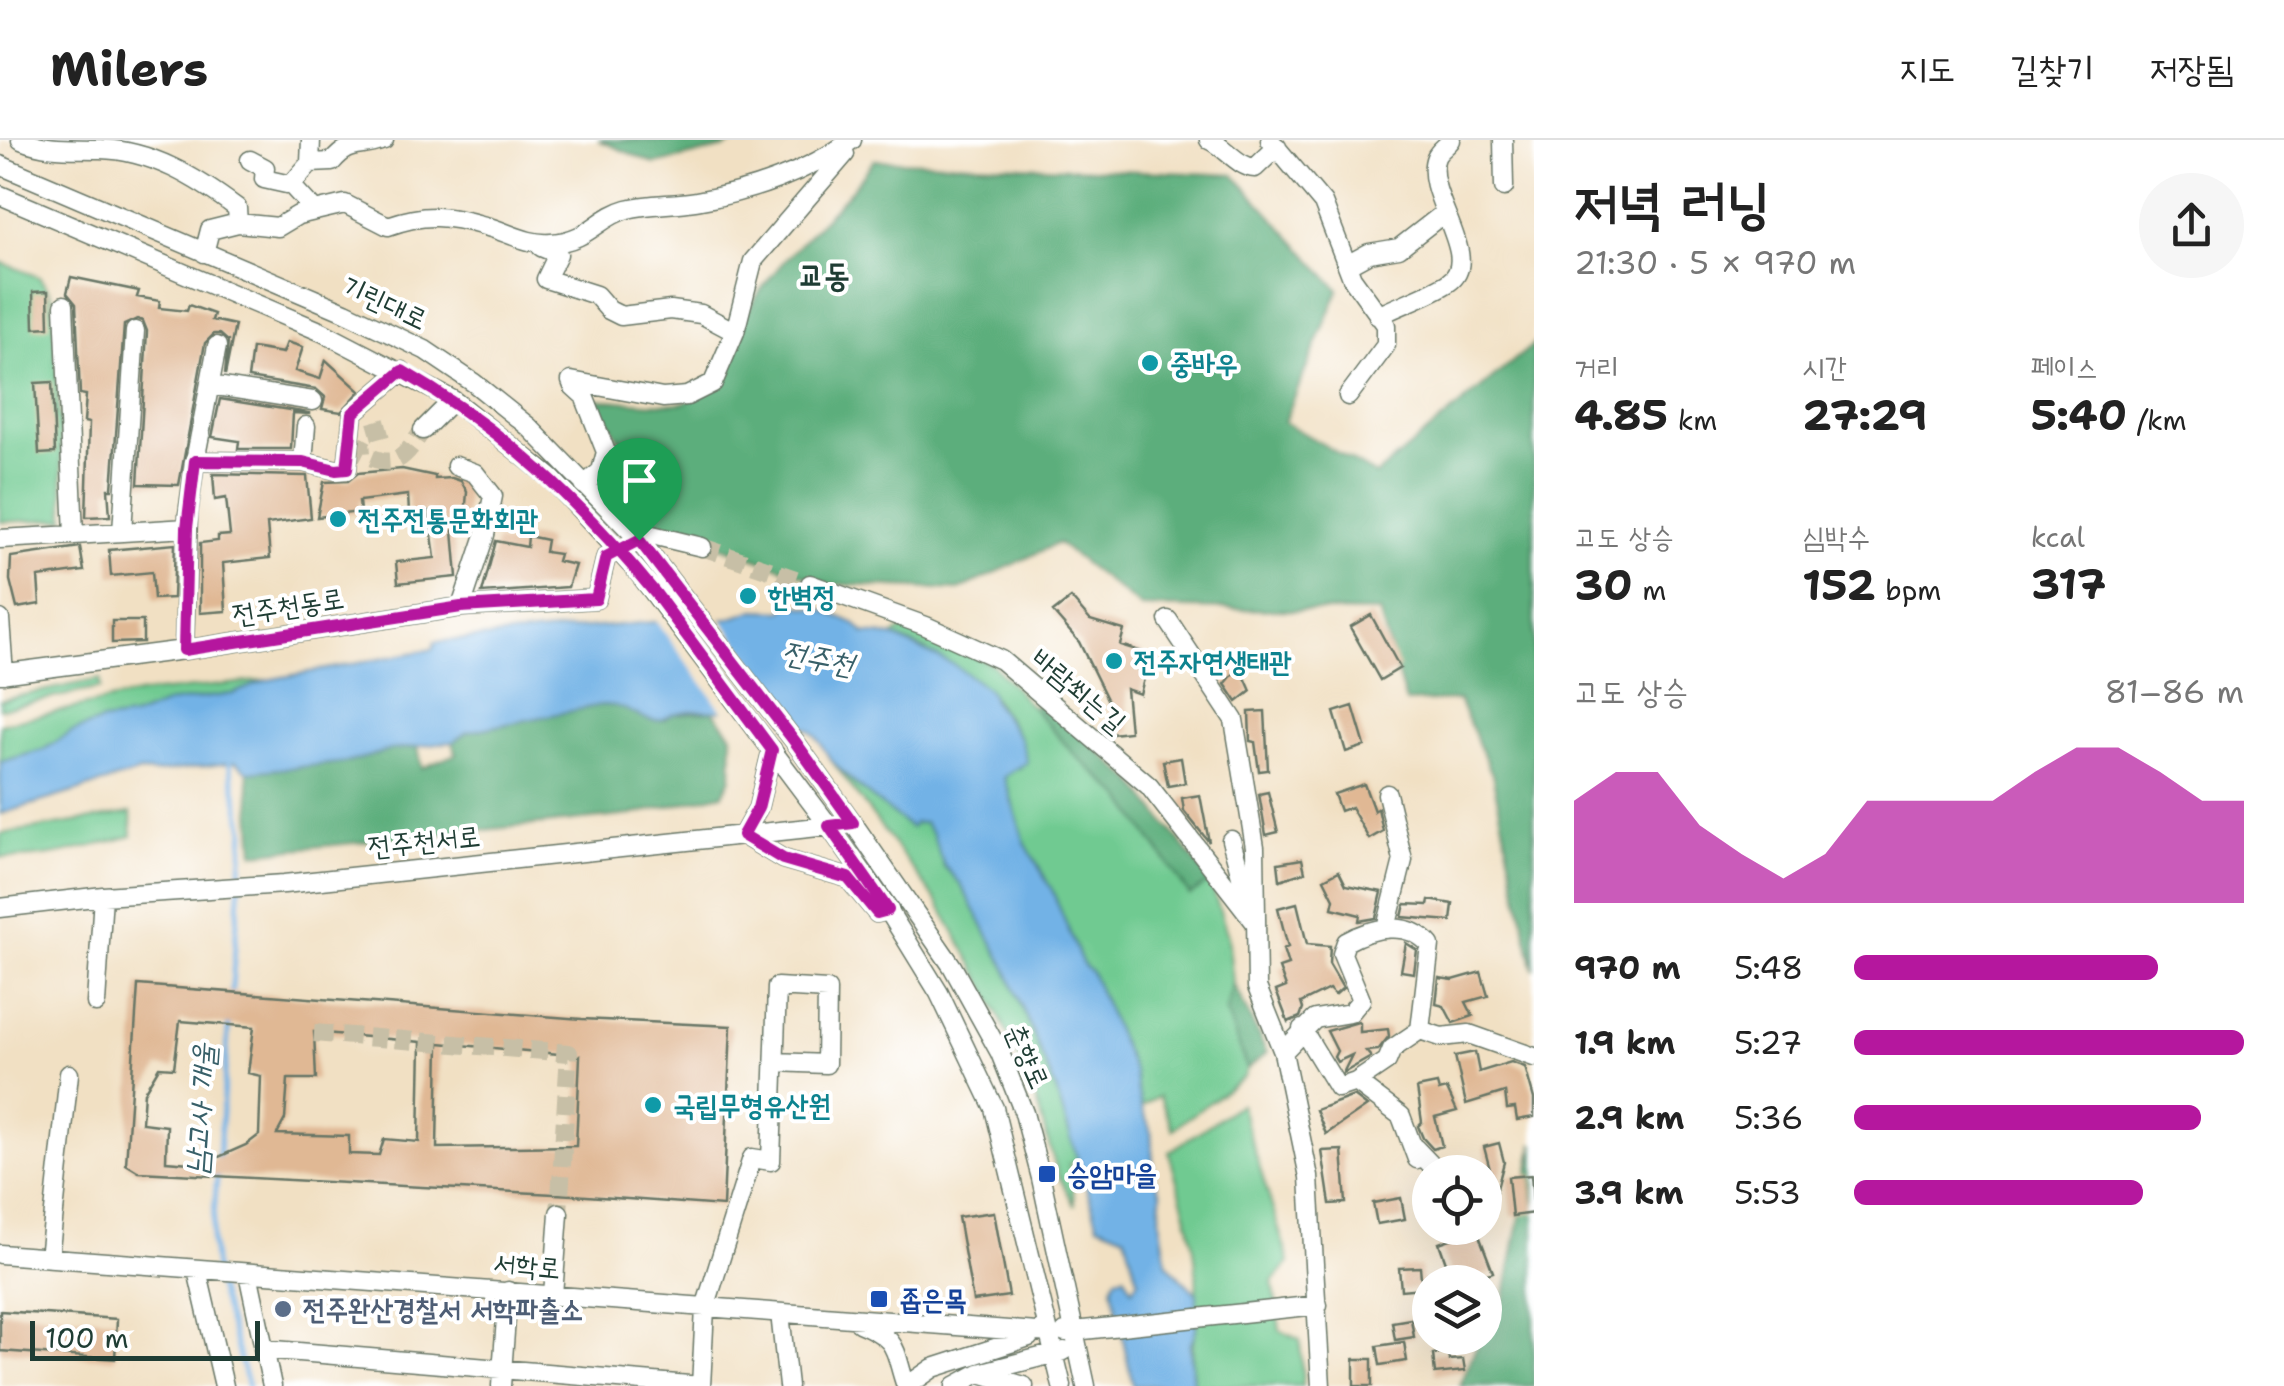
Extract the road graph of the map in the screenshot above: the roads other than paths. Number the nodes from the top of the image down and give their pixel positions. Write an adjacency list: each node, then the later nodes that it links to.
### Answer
1 (311, 140): 10 (street)
2 (384, 140): 10 (street)
3 (855, 140): 19 (street); 25 (street)
4 (1208, 140): 8 (street)
5 (1451, 140): 17 (street)
6 (1504, 140): 14 (street)
7 (28, 143): 12 (street); 18 (street)
8 (1281, 146): 21 (street)
9 (250, 160): 13 (street)
10 (310, 163): 13 (street)
11 (0, 166): 12 (street, 기린대로)
12 (23, 175): 20 (street, 기린대로)
13 (291, 186): 16 (street)
14 (1504, 188)
15 (0, 196): 27 (street, 기린대로)
16 (315, 212): 18 (street); 19 (street)
17 (1444, 214): 21 (street); 23 (street)
18 (238, 222): 20 (street)
19 (531, 243): 25 (street)
20 (204, 254): 37 (street, 기린대로)
21 (1347, 265): 23 (street)
22 (64, 305): 40 (street)
23 (1378, 316): 29 (street)
24 (136, 331): 39 (street)
25 (736, 332): 37 (street)
26 (217, 346): 28 (street)
27 (402, 371): 30 (street, 기린대로); 35 (street)
28 (210, 385): 31 (street); 34 (street)
29 (1348, 396)
30 (453, 400): 33 (street); 44 (street, 기린대로)
31 (313, 401)
32 (306, 426): 35 (street)
33 (423, 430)
34 (195, 461): 35 (street); 38 (street)
35 (303, 462)
36 (456, 466): 46 (street)
37 (584, 485): 42 (street, 기린대로)
38 (187, 528): 39 (street); 49 (street)
39 (122, 532): 40 (street)
40 (74, 536): 41 (street)
41 (0, 540)
42 (639, 540): 43 (street); 44 (street); 52 (street, 기린대로)
43 (702, 547)
44 (619, 552): 46 (street, 전주천동로); 51 (street, 기린대로)
45 (810, 584): 61 (street, 바람쐬는길)
46 (461, 607): 49 (street, 전주천동로)
47 (0, 620): 50 (street, 전주천동로)
48 (1168, 620): 61 (street)
49 (184, 650): 50 (street, 전주천동로)
50 (2, 674)
51 (772, 750): 55 (street, 춘향로); 56 (street)
52 (827, 788): 54 (street, 춘향로)
53 (1387, 794): 62 (street)
54 (853, 823): 55 (street, 전주천서로); 84 (street, 춘향로)
55 (829, 826): 56 (street, 전주천서로); 60 (street, 춘향로)
56 (743, 835): 58 (street, 전주천서로); 60 (street)
57 (1231, 840): 61 (street)
58 (103, 896): 59 (street, 전주천서로); 63 (street)
59 (0, 908)
60 (888, 910): 83 (street, 춘향로)
61 (1254, 920): 66 (street)
62 (1386, 928): 64 (street); 65 (street)
63 (96, 1003)
64 (1302, 1030): 66 (street); 70 (street)
65 (1420, 1030): 67 (street); 70 (street)
66 (1284, 1052): 79 (street)
67 (1534, 1057)
68 (775, 1062): 68 (street); 80 (street)
69 (69, 1074): 74 (street)
70 (1356, 1082): 71 (street)
71 (1418, 1155)
72 (559, 1212): 78 (street)
73 (0, 1254): 74 (street, 서학로)
74 (49, 1258): 75 (street, 서학로)
75 (202, 1270): 76 (street, 서학로); 89 (street)
76 (248, 1273): 77 (street, 서학로); 85 (street)
77 (508, 1291): 78 (street, 서학로); 88 (street)
78 (553, 1295): 80 (street, 서학로)
79 (1318, 1305): 84 (street); 98 (street)
80 (705, 1308): 81 (street, 서학로); 91 (street)
81 (780, 1313): 82 (street, 서학로); 92 (street)
82 (844, 1318): 83 (street, 서학로); 93 (street)
83 (1050, 1332): 84 (street); 86 (street, 춘향로); 93 (street)
84 (1076, 1340): 86 (street); 97 (street, 춘향로)
85 (263, 1349): 88 (street); 90 (street)
86 (1055, 1353): 87 (street); 96 (street, 춘향로)
87 (980, 1373): 94 (street); 95 (street)
88 (502, 1378): 91 (street)
89 (219, 1380)
90 (272, 1386)
91 (701, 1386)
92 (788, 1386)
93 (906, 1386)
94 (955, 1386)
95 (1024, 1386)
96 (1062, 1386)
97 (1086, 1386)
98 (1322, 1386)

